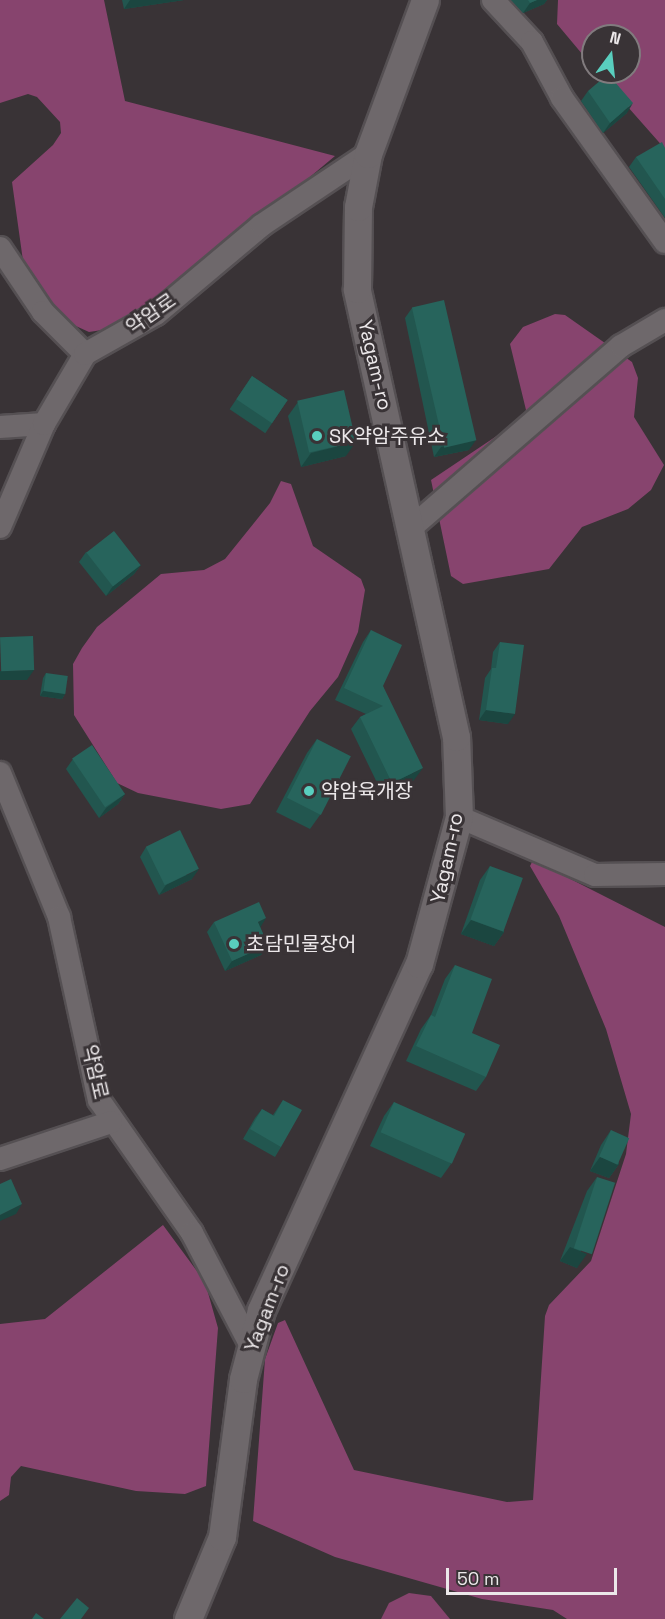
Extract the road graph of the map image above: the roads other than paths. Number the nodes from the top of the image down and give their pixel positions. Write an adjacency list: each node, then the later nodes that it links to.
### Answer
1 (425, 0): 3 (street, Yagam-ro)
2 (493, 0): 4 (street)
3 (368, 154): 7 (street, 약암로); 11 (street, Yagam-ro)
4 (665, 242)
5 (0, 248): 7 (street)
6 (665, 320): 11 (street)
7 (85, 354): 8 (street)
8 (44, 424): 9 (street); 10 (street)
9 (0, 427)
10 (0, 527)
11 (412, 527): 13 (street, Yagam-ro)
12 (0, 773): 15 (street, 약암로)
13 (459, 817): 14 (street); 17 (street, Yagam-ro)
14 (665, 874)
15 (111, 1122): 16 (street); 17 (street, 약암로)
16 (0, 1159)
17 (250, 1344): 18 (street, Yagam-ro)
18 (188, 1619)

